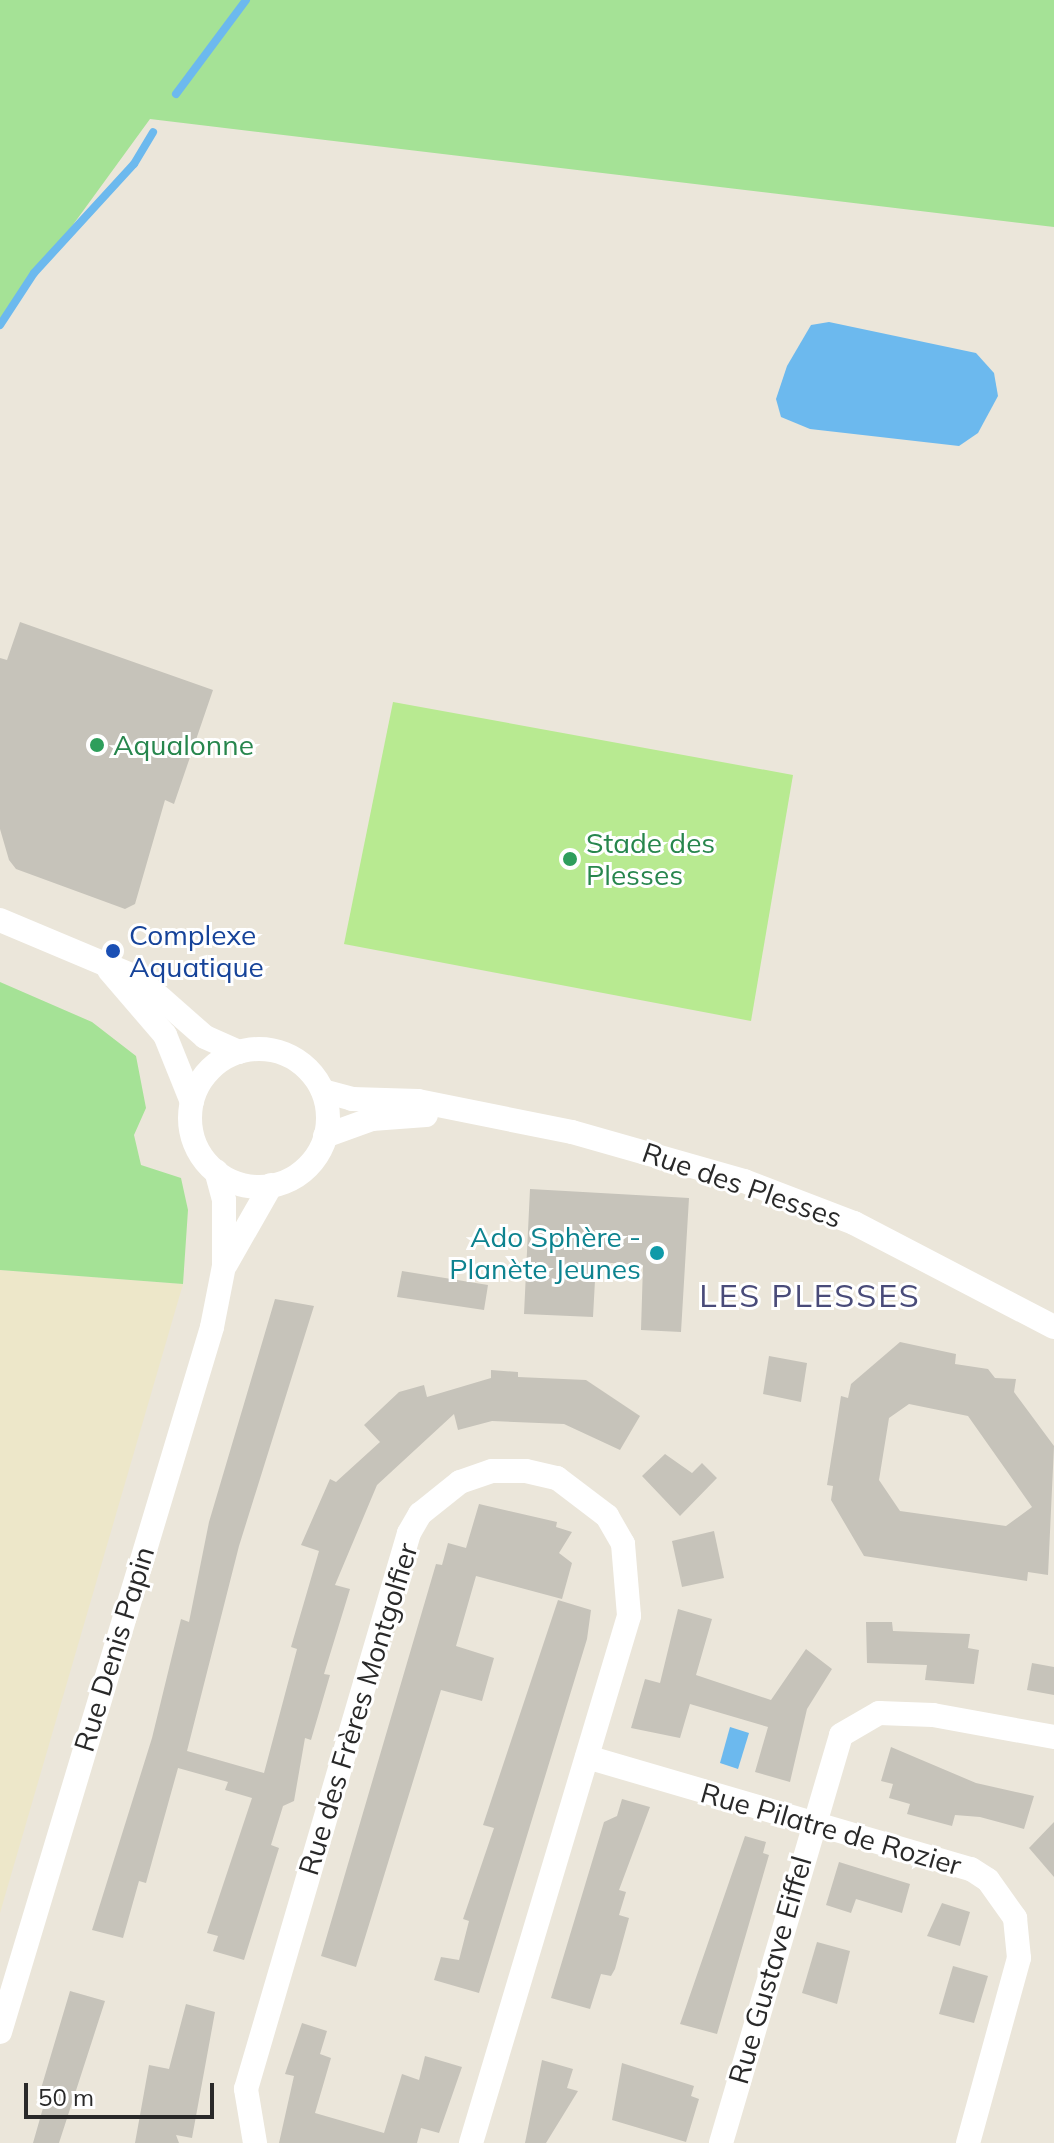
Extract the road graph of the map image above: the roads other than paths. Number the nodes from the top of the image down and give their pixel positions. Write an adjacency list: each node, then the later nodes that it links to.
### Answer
1 (0, 920): 2 (street)
2 (108, 968): 3 (street); 5 (street)
3 (239, 1052): 4 (street); 5 (street)
4 (323, 1091): 6 (street, Rue des Plesses); 7 (street)
5 (192, 1102): 8 (street)
6 (456, 1112): 7 (street, Rue des Plesses); 11 (street, Rue des Plesses)
7 (325, 1136): 9 (street)
8 (216, 1171): 9 (street); 10 (street, Rue Denis Papin)
9 (271, 1185): 10 (street, Rue Denis Papin)
10 (224, 1266): 15 (street, Rue Denis Papin)
11 (1054, 1327)
12 (1054, 1737): 14 (street, Rue Gustave Eiffel)
13 (587, 1757): 14 (street, Rue Pilatre de Rozier); 16 (street, Rue des Frères Montgolfier); 17 (street, Rue des Frères Montgolfier)
14 (813, 1823): 18 (street, Rue Gustave Eiffel); 19 (street, Rue Pilatre de Rozier)
15 (0, 2032)
16 (255, 2143)
17 (471, 2143)
18 (721, 2143)
19 (968, 2143)

